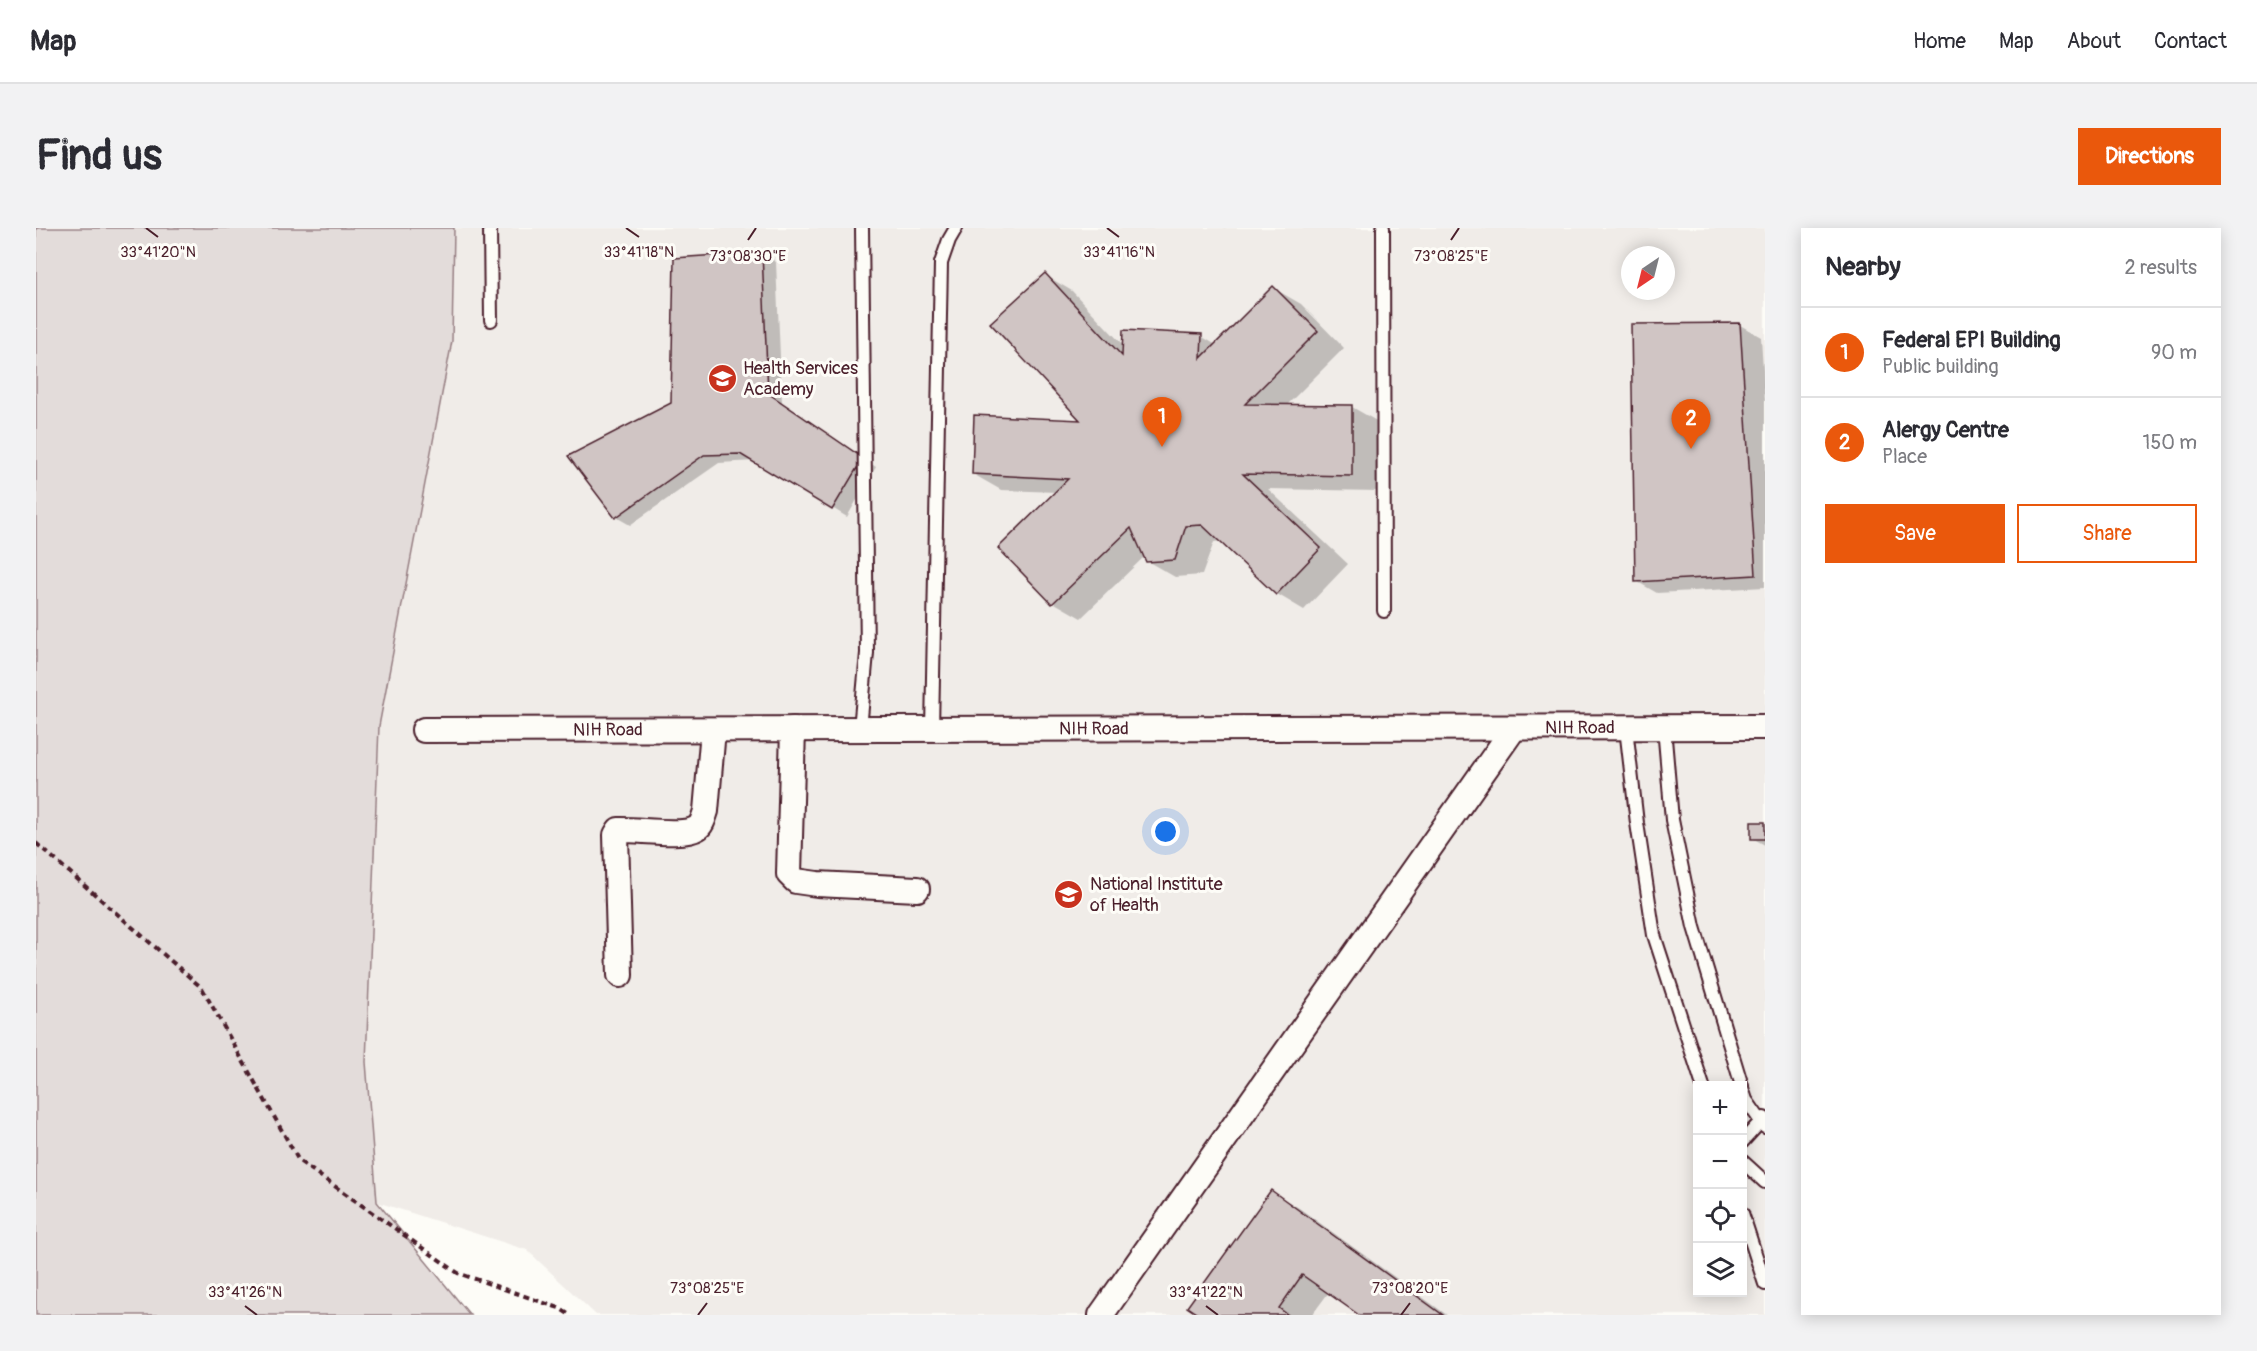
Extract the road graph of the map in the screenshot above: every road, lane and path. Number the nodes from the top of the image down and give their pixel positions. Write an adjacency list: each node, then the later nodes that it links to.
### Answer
1 (490, 228): 5 (lane)
2 (862, 228): 12 (lane)
3 (956, 228): 13 (lane)
4 (1383, 228): 6 (lane)
5 (491, 320)
6 (1384, 611)
7 (1765, 727): 10 (street, NIH Road)
8 (1514, 728): 9 (street, NIH Road); 13 (street, NIH Road); 29 (street)
9 (1626, 728): 10 (street, NIH Road); 19 (lane)
10 (1664, 728): 20 (lane)
11 (793, 729): 12 (street, NIH Road); 15 (street, NIH Road); 17 (street)
12 (860, 729): 13 (street, NIH Road)
13 (932, 729)
14 (424, 730): 15 (street, NIH Road)
15 (713, 730): 18 (street)
16 (36, 843): 28 (path)
17 (917, 890)
18 (620, 975)
19 (1701, 1081)
20 (1740, 1081)
21 (1747, 1101): 22 (lane)
22 (1764, 1122): 23 (lane)
23 (1747, 1138)
24 (1747, 1165): 25 (lane)
25 (1765, 1182)
26 (1747, 1226): 27 (lane)
27 (1765, 1284)
28 (570, 1315)
29 (1101, 1315)

